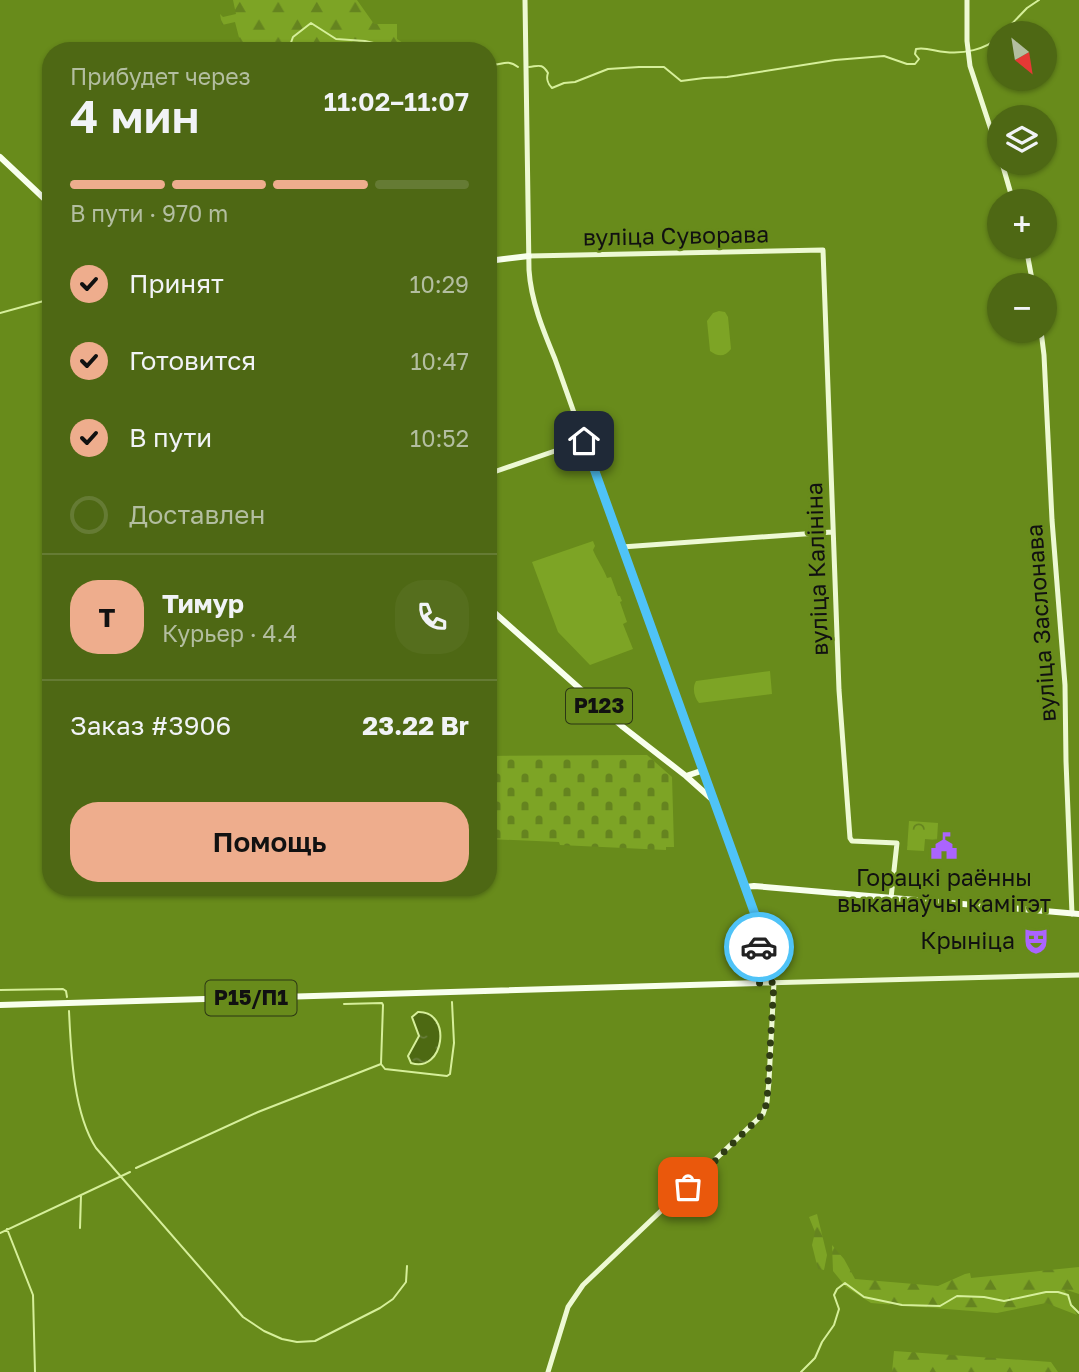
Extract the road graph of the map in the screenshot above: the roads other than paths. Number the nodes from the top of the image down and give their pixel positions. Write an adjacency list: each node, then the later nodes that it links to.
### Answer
1 (524, 0): 7 (main road)
2 (967, 0): 3 (main road)
3 (987, 118)
4 (0, 157): 5 (main road)
5 (42, 197)
6 (823, 250): 7 (main road, вуліца Суворава); 12 (main road, вуліца Калініна)
7 (529, 256): 8 (main road); 10 (main road)
8 (497, 260)
9 (1042, 343): 20 (main road, вуліца Заслонава)
10 (584, 441): 11 (main road); 13 (main road)
11 (497, 471)
12 (832, 532): 13 (main road); 19 (main road, вуліца Калініна)
13 (622, 547): 15 (main road)
14 (497, 615): 16 (main road, Р123)
15 (704, 770): 16 (main road); 17 (main road)
16 (686, 776): 17 (main road, Р123)
17 (715, 801): 18 (main road)
18 (745, 887): 19 (main road); 23 (main road)
19 (891, 898): 20 (main road)
20 (1075, 914)
21 (1079, 975): 22 (main road, Р15/П1)
22 (774, 982): 23 (main road, Р15/П1); 25 (main road)
23 (759, 983): 24 (main road, Р15/П1)
24 (0, 1005)
25 (548, 1372)

